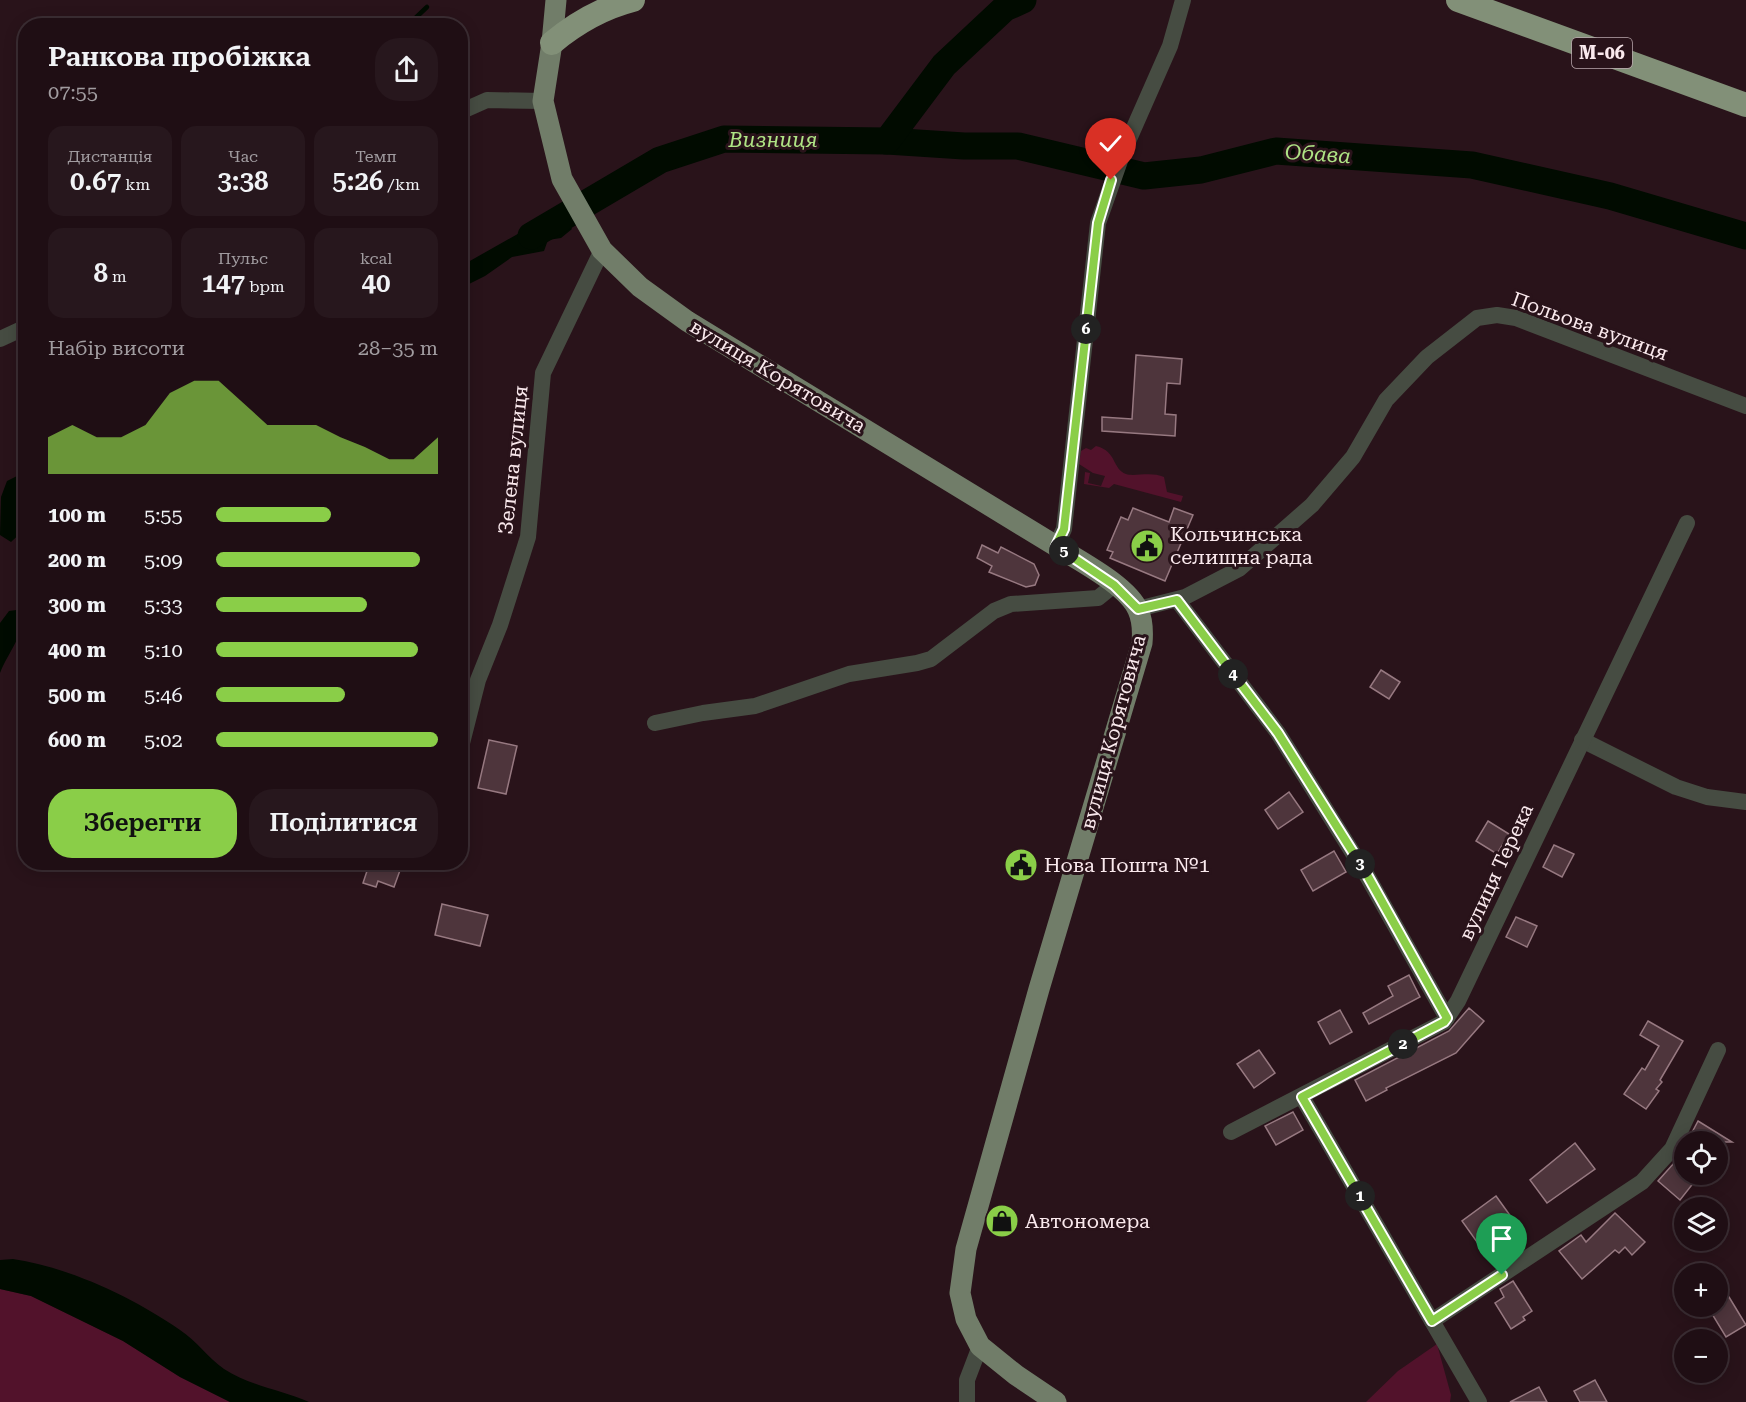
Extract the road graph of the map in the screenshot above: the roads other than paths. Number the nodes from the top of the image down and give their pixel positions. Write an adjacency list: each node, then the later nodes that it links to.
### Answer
1 (555, 0): 5 (main road)
2 (633, 0): 5 (highway)
3 (1183, 0): 14 (street)
4 (1458, 0): 7 (highway, М-06)
5 (552, 43): 6 (main road)
6 (543, 101): 8 (street); 9 (main road, вулиця Корятовича)
7 (1746, 105)
8 (468, 108)
9 (602, 250): 14 (main road, вулиця Корятовича); 18 (street, Зелена вулиця)
10 (18, 331): 11 (street)
11 (0, 339)
12 (1746, 406): 16 (street, Польова вулиця)
13 (1687, 523): 20 (street, вулиця Терека)
14 (1056, 546): 15 (main road, вулиця Корятовича)
15 (1114, 585): 17 (main road, вулиця Корятовича); 19 (street)
16 (1177, 600): 17 (street, Польова вулиця); 22 (street)
17 (1138, 609): 27 (main road, вулиця Корятовича)
18 (468, 719)
19 (655, 723)
20 (1582, 740): 21 (street); 22 (street, вулиця Терека)
21 (1746, 802)
22 (1447, 1018): 24 (street, вулиця Терека)
23 (1718, 1050): 26 (street)
24 (1302, 1097): 25 (street, вулиця Терека); 26 (street)
25 (1231, 1132)
26 (1432, 1321): 30 (street)
27 (980, 1346): 28 (street); 29 (main road, вулиця Корятовича)
28 (967, 1402)
29 (1056, 1402)
30 (1479, 1402)

